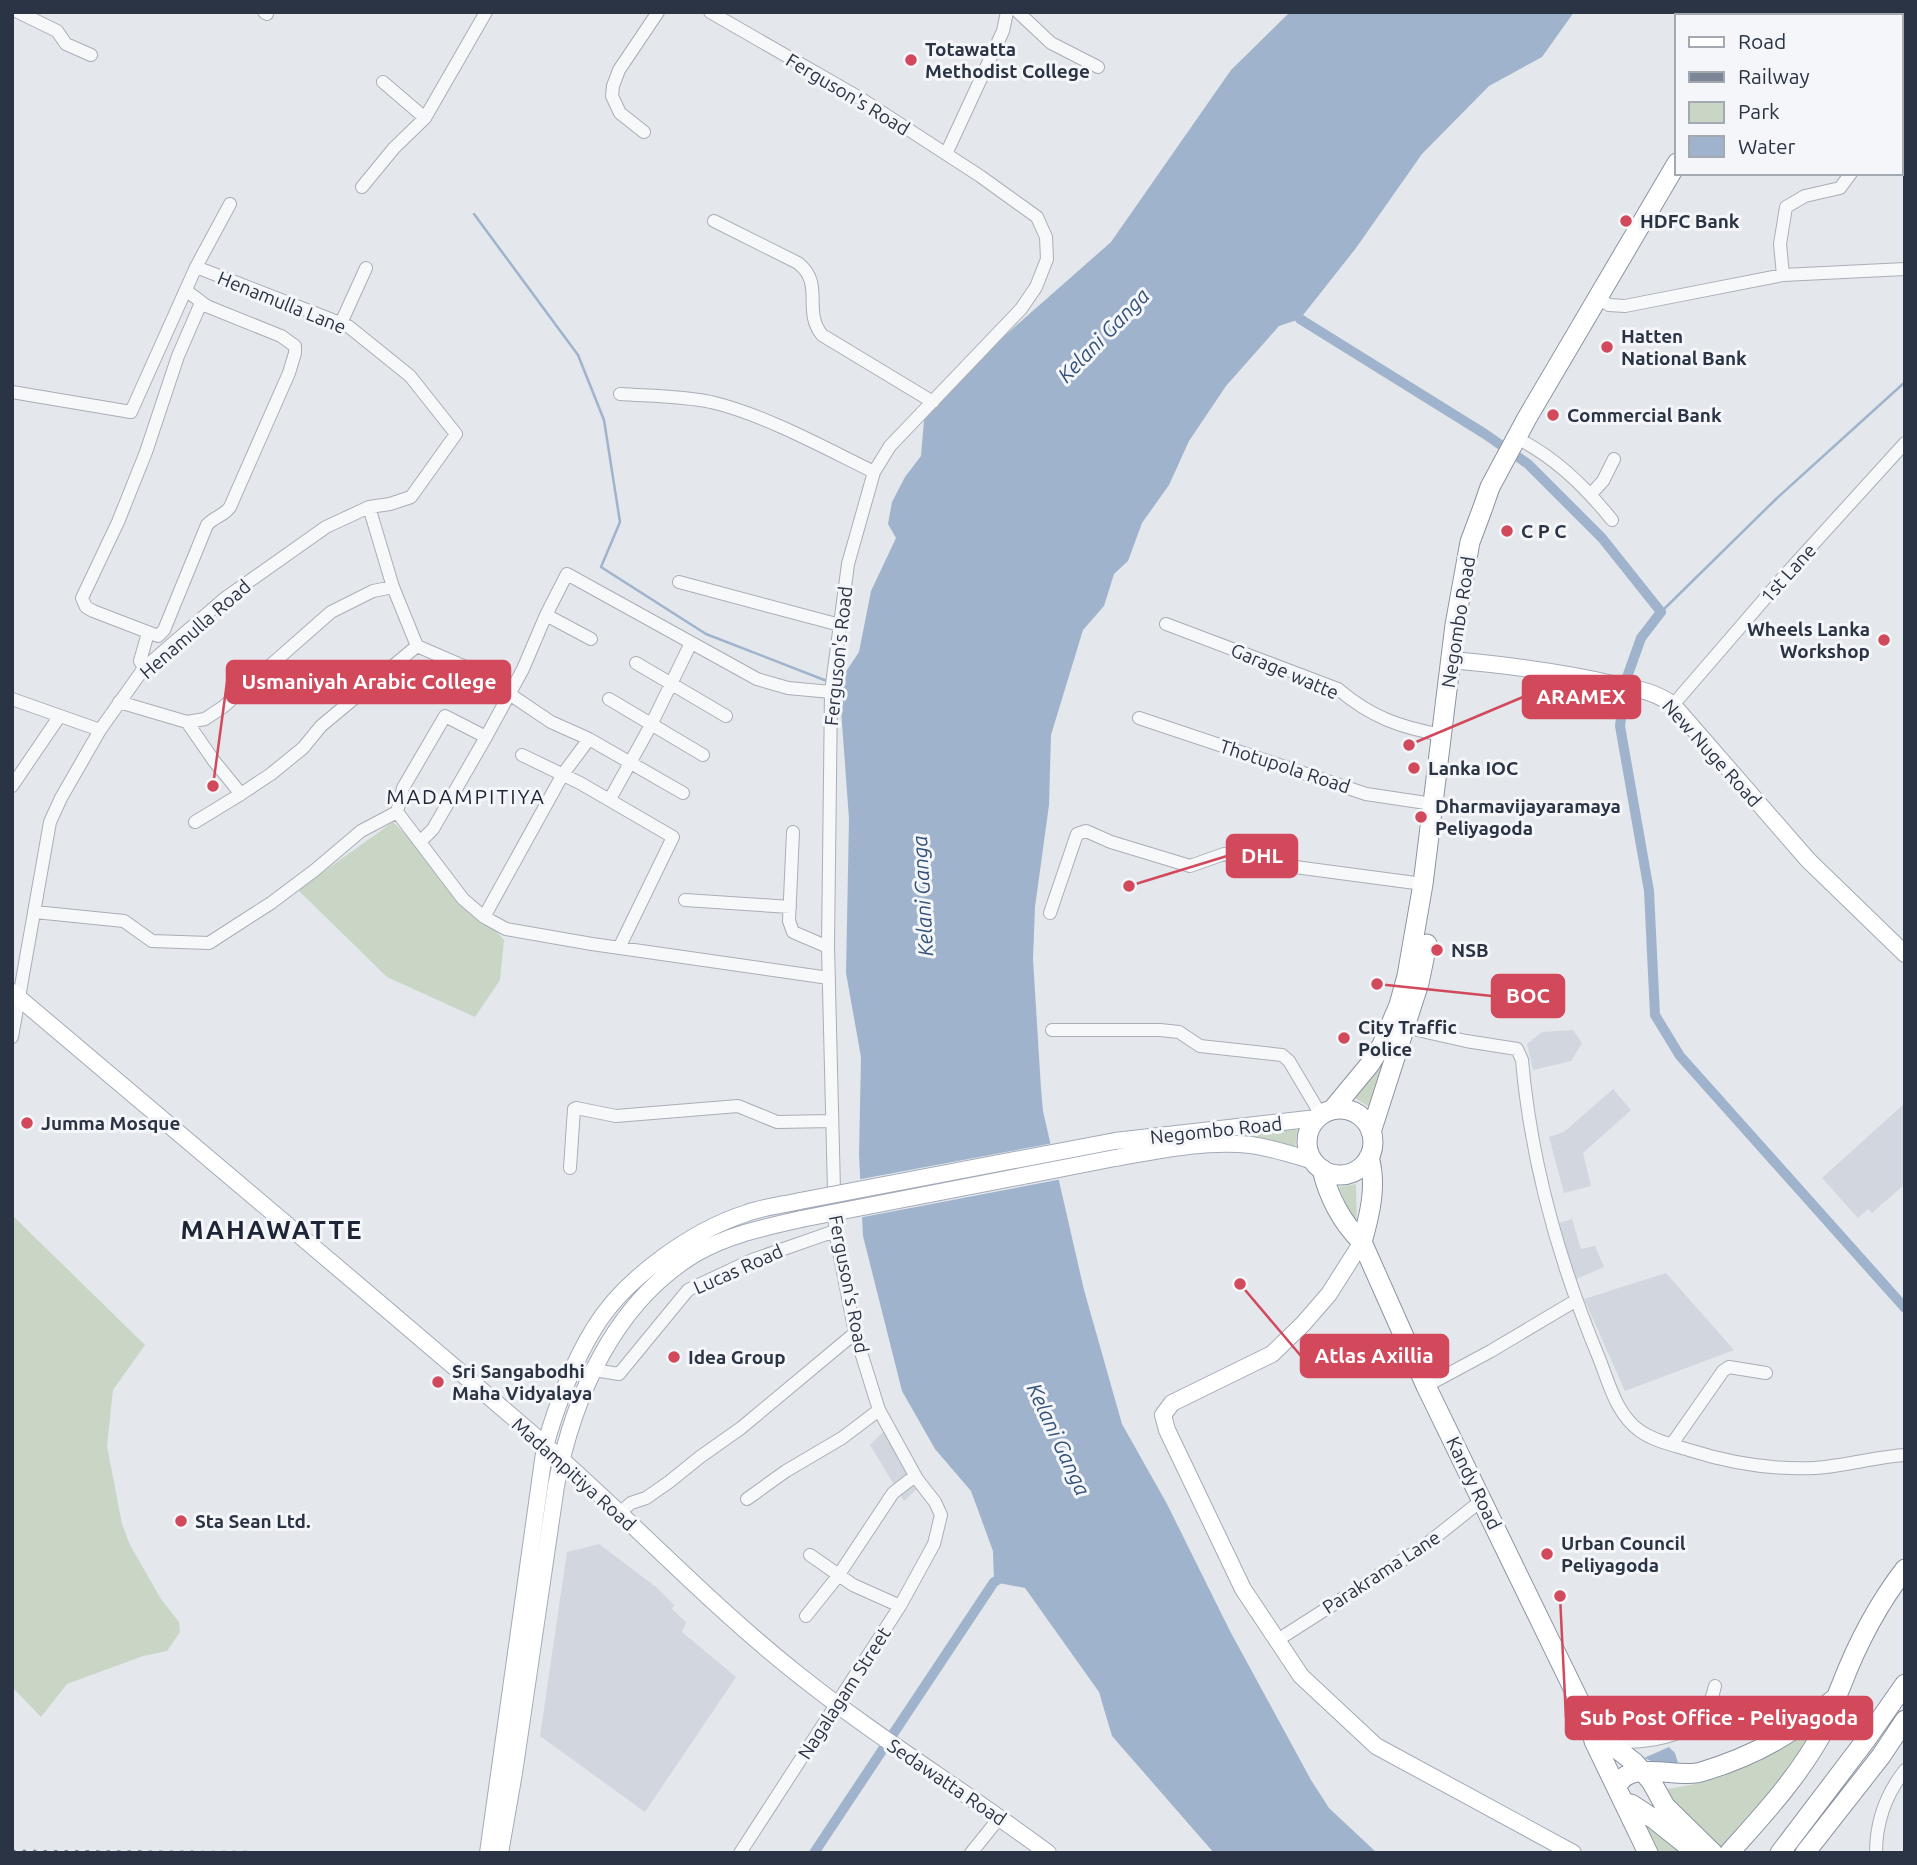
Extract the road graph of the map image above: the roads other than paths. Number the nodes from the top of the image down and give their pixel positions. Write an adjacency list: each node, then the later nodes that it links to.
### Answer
1 (18, 12): 7 (street)
2 (486, 12): 10 (street)
3 (659, 12): 11 (street)
4 (710, 12): 12 (street, Ferguson's Road)
5 (1007, 12): 12 (street)
6 (1018, 12): 8 (street)
7 (91, 55)
8 (1098, 67)
9 (383, 82): 10 (street)
10 (425, 118): 16 (street)
11 (644, 132)
12 (946, 154): 29 (street, Ferguson's Road)
13 (1675, 167): 24 (highway, Negombo Road)
14 (1683, 175): 24 (highway, Negombo Road)
15 (1850, 175): 22 (street)
16 (362, 187)
17 (230, 204): 19 (street)
18 (715, 221): 29 (street)
19 (195, 267): 23 (street); 26 (street, Henamulla Lane)
20 (366, 268): 26 (street)
21 (1905, 269): 22 (street)
22 (1783, 275): 24 (street)
23 (185, 291): 25 (street); 27 (street)
24 (1604, 302): 31 (highway, Negombo Road)
25 (201, 303): 42 (street); 42 (street)
26 (341, 323): 35 (street, Henamulla Lane)
27 (12, 391)
28 (620, 394): 33 (street)
29 (933, 402): 33 (street, Ferguson's Road)
30 (1905, 443): 55 (street, 1st Lane)
31 (1517, 450): 34 (street); 46 (highway, Negombo Road)
32 (1614, 459): 34 (street)
33 (874, 471): 41 (street, Ferguson's Road)
34 (1591, 494): 36 (street)
35 (369, 506): 38 (street); 48 (street, Henamulla Road)
36 (1612, 520)
37 (679, 582): 41 (street)
38 (393, 587): 45 (street); 59 (street)
39 (546, 615): 43 (street); 44 (street); 51 (street)
40 (1166, 624): 62 (street, Garage watte)
41 (840, 625): 50 (street, Ferguson's Road)
42 (148, 633): 48 (street)
43 (591, 639)
44 (691, 643): 49 (street); 50 (street)
45 (417, 646): 51 (street); 71 (street)
46 (1457, 661): 55 (main road, New Nuge Road); 62 (highway, Negombo Road); 89 (highway, Negombo Road)
47 (636, 663): 49 (street)
48 (144, 668): 54 (street, Henamulla Road)
49 (671, 683): 56 (street); 60 (street)
50 (831, 692): 84 (street, Ferguson's Road)
51 (509, 695): 63 (street); 64 (street)
52 (12, 699): 57 (street)
53 (609, 699): 60 (street)
54 (119, 702): 59 (street); 61 (street, Henamulla Road)
55 (1673, 705): 86 (main road, New Nuge Road)
56 (726, 716)
57 (59, 717): 61 (street); 69 (street)
58 (1139, 718): 73 (street, Thotupola Road)
59 (187, 722): 71 (street)
60 (651, 725): 66 (street); 67 (street)
61 (100, 730): 81 (street, Henamulla Road)
62 (1442, 735): 73 (highway, Negombo Road)
63 (486, 737): 74 (street); 77 (street)
64 (589, 738): 67 (street); 68 (street)
65 (523, 755): 68 (street)
66 (703, 755)
67 (629, 762): 70 (street); 72 (street)
68 (563, 774): 72 (street); 83 (street)
69 (12, 786)
70 (683, 793)
71 (241, 794): 75 (street)
72 (610, 799): 85 (street)
73 (1433, 804): 78 (highway, Negombo Road)
74 (397, 812): 77 (street); 81 (street)
75 (195, 822)
76 (793, 832): 80 (street)
77 (420, 842): 83 (street)
78 (1423, 884): 82 (street); 92 (highway, Negombo Road)
79 (685, 900): 80 (street)
80 (790, 907): 84 (street)
81 (35, 912): 88 (street, Henamulla Road)
82 (1050, 913)
83 (484, 917): 85 (street)
84 (828, 947): 87 (street, Ferguson's Road)
85 (620, 948): 87 (street)
86 (1905, 954)
87 (829, 978): 93 (street, Ferguson's Road)
88 (16, 996): 91 (street, Henamulla Road); 108 (main road, Madampitiya Road)
89 (1404, 1027): 94 (highway, Negombo Road); 101 (street)
90 (1052, 1030): 92 (street)
91 (12, 1037)
92 (1323, 1115): 94 (highway); 95 (main road, Negombo Road); 97 (highway)
93 (832, 1121): 98 (street); 99 (street, Ferguson's Road)
94 (1371, 1132): 96 (highway)
95 (1115, 1150): 97 (main road, Negombo Road); 103 (main road, bridge); 107 (main road, bridge)
96 (1369, 1157): 97 (highway); 100 (highway)
97 (1318, 1165): 100 (highway, Kandy Road)
98 (570, 1168)
99 (835, 1231): 102 (street, Ferguson's Road); 103 (street, Lucas Road)
100 (1362, 1242): 105 (highway, Kandy Road); 126 (main road)
101 (1575, 1301): 105 (street); 109 (street)
102 (855, 1333): 106 (street, Ferguson's Road); 118 (street)
103 (594, 1370): 112 (main road)
104 (1766, 1373): 109 (street)
105 (1426, 1386): 117 (highway, Kandy Road)
106 (879, 1410): 113 (street, Ferguson's Road); 116 (street)
107 (554, 1411): 108 (main road); 110 (main road)
108 (508, 1414): 110 (main road, Madampitiya Road)
109 (1672, 1444): 111 (street)
110 (545, 1446): 112 (main road, Madampitiya Road); 140 (main road)
111 (1905, 1455)
112 (561, 1460): 114 (main road, Madampitiya Road); 115 (main road)
113 (915, 1476): 119 (street, Ferguson's Road); 122 (street)
114 (580, 1478): 115 (main road); 118 (main road, Madampitiya Road)
115 (556, 1486): 140 (main road)
116 (747, 1499)
117 (1482, 1500): 126 (street, Parakrama Lane); 132 (highway, Kandy Road)
118 (618, 1514): 130 (main road, Madampitiya Road)
119 (939, 1528): 124 (street, Nagalagam Street)
120 (810, 1555): 122 (street)
121 (1905, 1569): 129 (highway)
122 (838, 1576): 124 (street); 125 (street)
123 (1905, 1586): 149 (highway)
124 (900, 1606): 130 (street, Nagalagam Street)
125 (806, 1616)
126 (1276, 1640): 144 (main road)
127 (1905, 1684): 150 (highway)
128 (1715, 1686): 134 (street)
129 (1837, 1696): 136 (highway); 148 (highway)
130 (837, 1704): 133 (main road, Madampitiya Road); 141 (street, Nagalagam Street)
131 (1905, 1720): 151 (highway)
132 (1590, 1723): 134 (highway, Kandy Road); 138 (highway, Kandy Road)
133 (886, 1740): 139 (main road, Sedawatta Road)
134 (1609, 1743): 136 (highway, Kandy Road)
135 (1905, 1770): 152 (street)
136 (1642, 1771): 137 (highway); 138 (highway)
137 (1654, 1788): 138 (highway); 147 (highway)
138 (1624, 1798): 145 (highway, Kandy Road); 146 (highway)
139 (1000, 1817): 142 (street); 143 (main road, Sedawatta Road)
140 (495, 1849)
141 (740, 1853)
142 (971, 1853)
143 (1048, 1853)
144 (1573, 1853)
145 (1648, 1853)
146 (1697, 1853)
147 (1713, 1853)
148 (1729, 1853)
149 (1747, 1853)
150 (1780, 1853)
151 (1805, 1853)
152 (1877, 1853)

